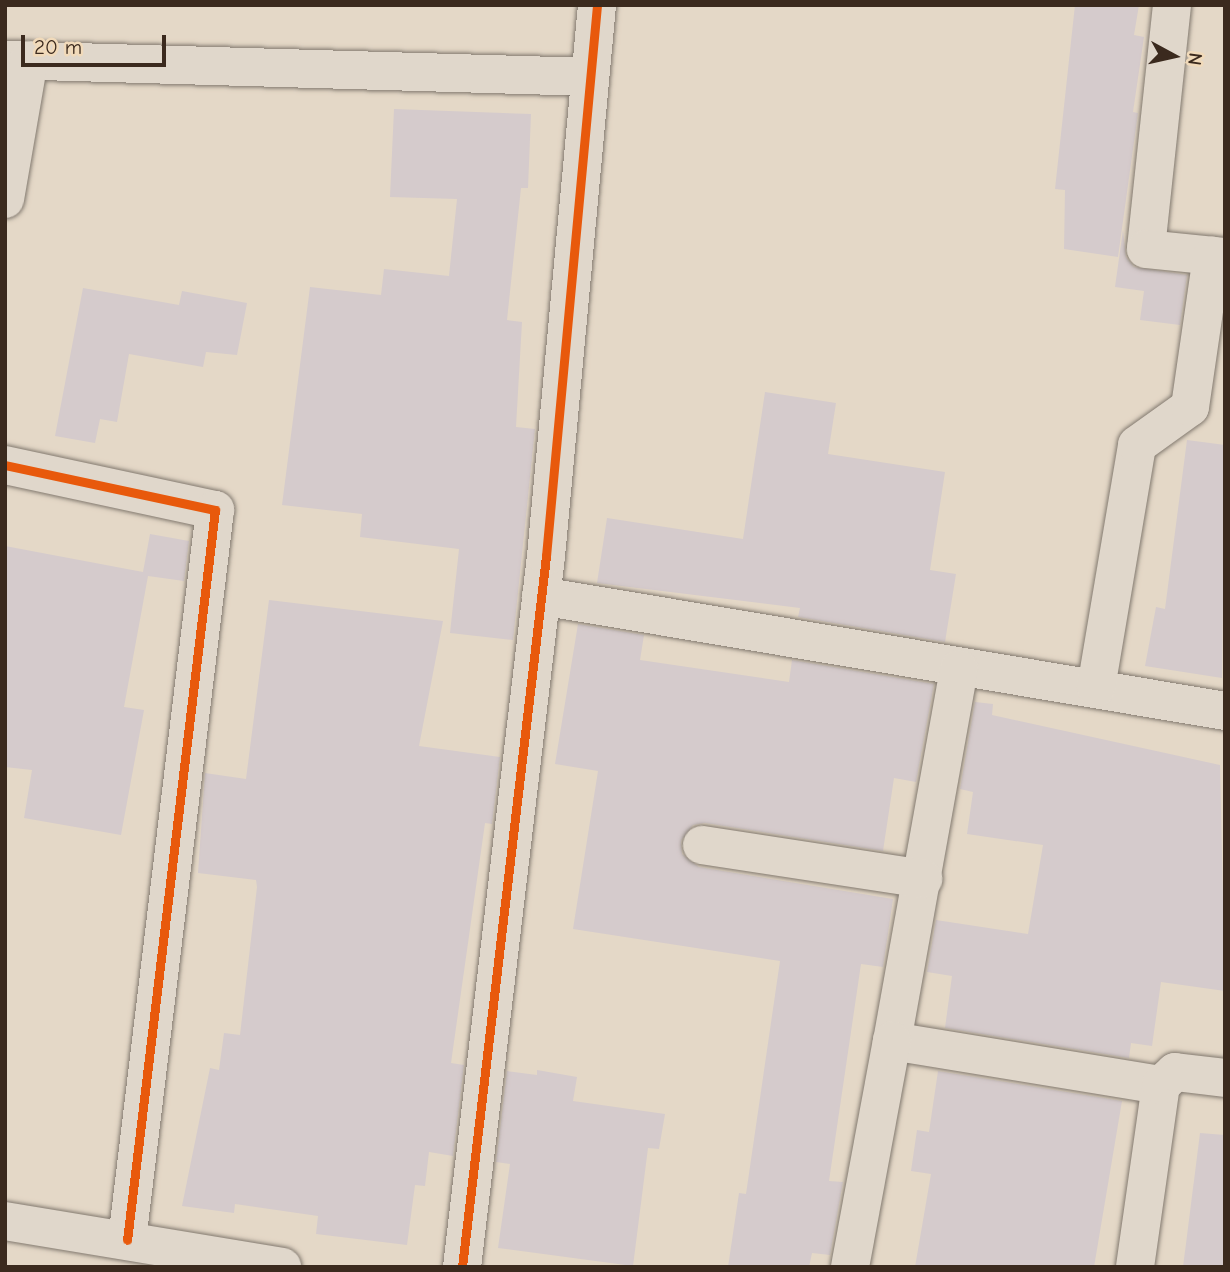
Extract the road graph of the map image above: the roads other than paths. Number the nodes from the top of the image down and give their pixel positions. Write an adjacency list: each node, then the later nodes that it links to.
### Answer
1 (597, 5): 4 (street)
2 (1172, 5): 6 (street)
3 (17, 60): 4 (street); 5 (street)
4 (590, 77): 8 (street)
5 (5, 199)
6 (1219, 257): 10 (street)
7 (5, 465): 18 (street)
8 (541, 596): 9 (street); 20 (street)
9 (959, 669): 10 (street); 13 (street)
10 (1096, 688): 11 (street)
11 (1225, 711)
12 (702, 845): 13 (street)
13 (923, 879): 14 (street)
14 (892, 1041): 16 (street); 21 (street)
15 (1225, 1078): 16 (street)
16 (1161, 1085): 22 (street)
17 (5, 1221): 18 (street)
18 (127, 1240): 19 (street)
19 (282, 1267)
20 (462, 1267)
21 (850, 1267)
22 (1135, 1267)

